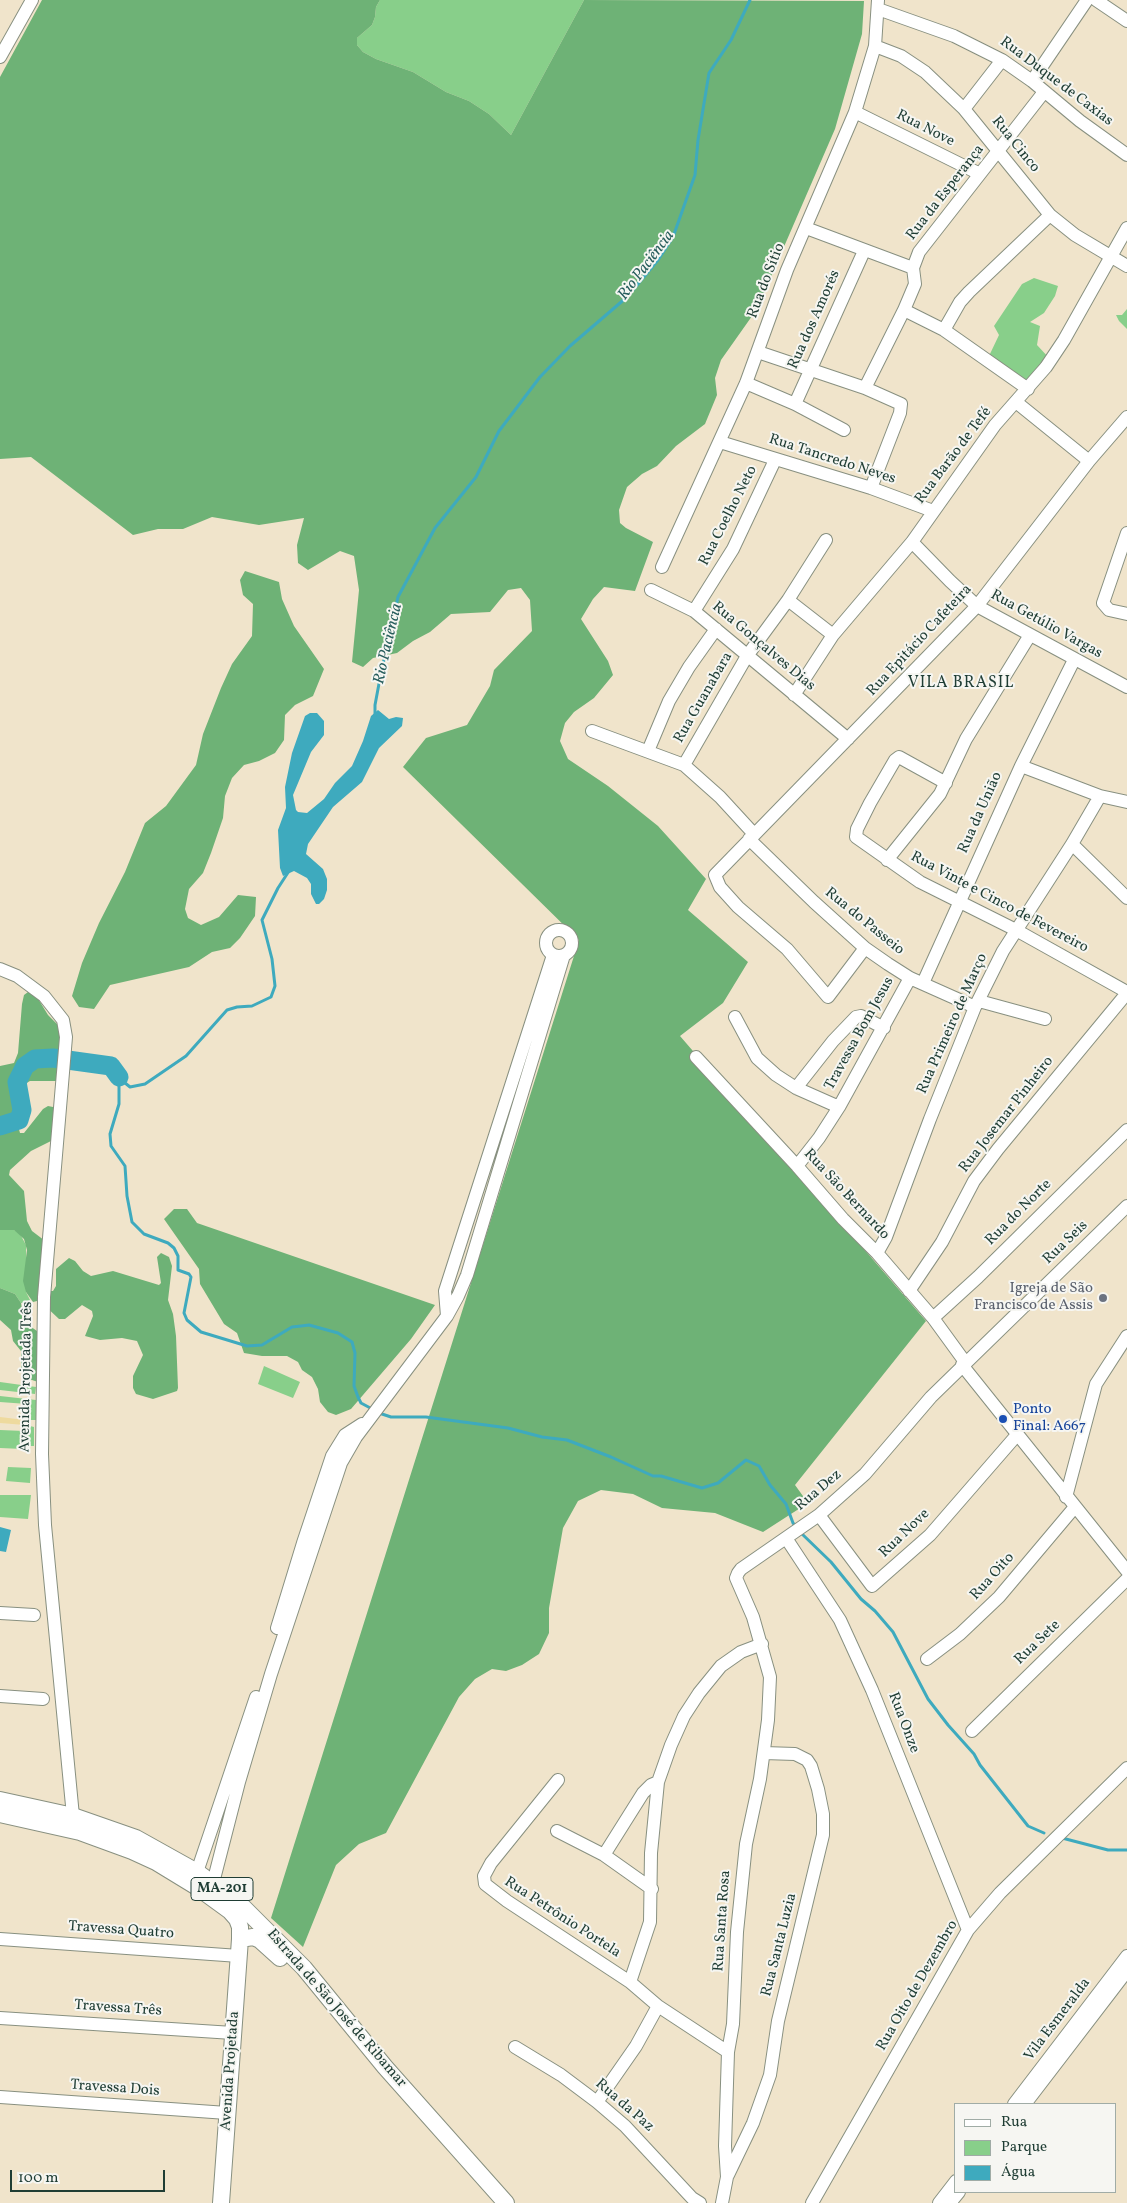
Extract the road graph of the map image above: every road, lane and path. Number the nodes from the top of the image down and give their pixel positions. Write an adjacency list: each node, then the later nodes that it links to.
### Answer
1 (32, 0): 7 (street)
2 (1087, 0): 9 (street)
3 (1096, 0): 5 (street)
4 (878, 5): 6 (street, Rua do Sítio); 8 (street, Rua Duque de Caxias)
5 (1127, 21)
6 (875, 46): 11 (street, Rua Cinco); 12 (street, Rua do Sítio)
7 (0, 57)
8 (1002, 60): 9 (street, Rua Duque de Caxias); 11 (street)
9 (1032, 81): 10 (street, Rua Duque de Caxias)
10 (1044, 92): 13 (street, Rua da Esperança); 14 (street, Rua Duque de Caxias)
11 (964, 109): 13 (street, Rua Cinco)
12 (855, 112): 15 (street, Rua Nove); 17 (street, Rua do Sítio)
13 (999, 151): 15 (street, Rua da Esperança); 16 (street, Rua Cinco)
14 (1127, 155)
15 (980, 174): 22 (street, Rua da Esperança)
16 (1050, 215): 20 (street, Rua Cinco); 24 (street)
17 (806, 228): 19 (street); 25 (street, Rua do Sítio)
18 (1127, 228): 20 (street, Rua Barão de Tefé)
19 (864, 251): 22 (street); 26 (street, Rua dos Amorés)
20 (1110, 256): 21 (street, Rua Cinco); 29 (street, Rua Barão de Tefé)
21 (1127, 266)
22 (913, 268): 23 (street)
23 (904, 310): 24 (street); 28 (street)
24 (944, 330): 29 (street)
25 (758, 352): 26 (street); 27 (street, Rua do Sítio)
26 (810, 368): 28 (street); 31 (street, Rua dos Amorés)
27 (746, 383): 31 (street); 34 (street, Rua do Sítio)
28 (865, 388): 37 (street)
29 (1028, 389): 30 (street, Rua Barão de Tefé)
30 (1016, 402): 36 (street); 38 (street, Rua Barão de Tefé)
31 (795, 404): 33 (street)
32 (1127, 417): 36 (street, Rua Epitácio Cafeteira)
33 (844, 430)
34 (720, 442): 35 (street, Rua Tancredo Neves); 42 (street, Rua do Sítio)
35 (775, 460): 37 (street, Rua Tancredo Neves); 46 (street, Rua Coelho Neto)
36 (1089, 461): 45 (street, Rua Epitácio Cafeteira)
37 (871, 488): 38 (street, Rua Tancredo Neves)
38 (933, 511): 41 (street, Rua Barão de Tefé)
39 (1126, 539): 47 (street)
40 (826, 540): 44 (street, Rua Guanabara)
41 (912, 542): 45 (street, Rua Getúlio Vargas); 49 (street, Rua Barão de Tefé)
42 (662, 567)
43 (650, 590): 46 (street, Rua Gonçalves Dias)
44 (788, 600): 49 (street); 51 (street, Rua Guanabara)
45 (977, 606): 50 (street, Rua Getúlio Vargas); 56 (street, Rua Epitácio Cafeteira)
46 (694, 611): 48 (street, Rua Gonçalves Dias)
47 (1122, 614)
48 (716, 630): 51 (street, Rua Gonçalves Dias); 57 (street)
49 (833, 635): 54 (street, Rua Barão de Tefé)
50 (1030, 635): 52 (street, Rua Getúlio Vargas); 60 (street)
51 (747, 656): 54 (street, Rua Gonçalves Dias); 58 (street, Rua Guanabara)
52 (1074, 660): 53 (street, Rua Getúlio Vargas); 59 (street, Rua da União)
53 (1127, 687)
54 (794, 695): 56 (street, Rua Gonçalves Dias)
55 (592, 731): 57 (street, Rua do Passeio)
56 (848, 739): 63 (street, Rua Epitácio Cafeteira)
57 (648, 751): 58 (street, Rua do Passeio)
58 (684, 765): 63 (street, Rua do Passeio)
59 (1020, 766): 61 (street); 67 (street, Rua da União)
60 (946, 783): 65 (street); 65 (street, Rua Vinte e Cinco de Fevereiro)
61 (1100, 796): 62 (street); 64 (street, Rua Primeiro de Março)
62 (1127, 802)
63 (751, 837): 69 (street, Rua do Passeio); 69 (street, Rua Epitácio Cafeteira)
64 (1072, 844): 66 (street); 68 (street, Rua Primeiro de Março)
65 (888, 860): 67 (street, Rua Vinte e Cinco de Fevereiro)
66 (1127, 898)
67 (958, 902): 68 (street, Rua Vinte e Cinco de Fevereiro); 73 (street, Rua da União)
68 (1016, 930): 74 (street, Rua Vinte e Cinco de Fevereiro); 75 (street, Rua Primeiro de Março)
69 (865, 948): 72 (street, Rua do Passeio)
70 (558, 955): 106 (street)
71 (0, 969): 111 (street, Avenida Projetada Três)
72 (910, 978): 73 (street, Rua do Passeio); 78 (street, Travessa Bom Jesus)
73 (923, 982): 75 (street, Rua do Passeio)
74 (1127, 992): 86 (street, Rua Josemar Pinheiro)
75 (977, 1004): 77 (street, Rua do Passeio); 85 (street, Rua Primeiro de Março)
76 (735, 1017): 80 (street, Travessa Bom Jesus)
77 (1045, 1019)
78 (884, 1028): 80 (street); 81 (street, Travessa Bom Jesus)
79 (696, 1057): 83 (street, Rua São Bernardo)
80 (796, 1088): 81 (street, Travessa Bom Jesus)
81 (839, 1107): 83 (street, Travessa Bom Jesus)
82 (1127, 1130): 87 (street, Rua do Norte)
83 (797, 1166): 85 (street, Rua São Bernardo)
84 (1127, 1206): 89 (street, Rua Seis)
85 (877, 1253): 86 (street, Rua São Bernardo)
86 (909, 1291): 87 (street, Rua São Bernardo)
87 (933, 1318): 89 (street, Rua São Bernardo)
88 (1127, 1336): 91 (street)
89 (964, 1364): 90 (street, Rua São Bernardo); 93 (street, Rua Dez)
90 (1016, 1436): 91 (street, Rua São Bernardo); 93 (street, Rua Nove)
91 (1066, 1497): 92 (street, Rua São Bernardo)
92 (1074, 1508): 95 (street, Rua São Bernardo); 100 (street, Rua Oito)
93 (819, 1515): 94 (street, Rua Dez)
94 (790, 1535): 99 (street, Rua Dez); 117 (street, Rua Onze)
95 (1127, 1571)
96 (1127, 1579): 103 (street, Rua Sete)
97 (0, 1613): 98 (street)
98 (34, 1615)
99 (762, 1644): 104 (street, Rua Santa Rosa); 108 (street)
100 (927, 1659)
101 (0, 1696): 102 (street)
102 (43, 1699)
103 (972, 1731)
104 (764, 1753): 128 (street, Rua Santa Rosa); 135 (street, Rua Santa Luzia)
105 (1127, 1768): 117 (street, Rua Oito de Dezembro)
106 (234, 1780): 114 (street); 115 (street)
107 (558, 1780): 123 (street, Rua Petrônio Portela)
108 (658, 1782): 113 (street); 116 (street)
109 (0, 1800): 111 (main road, Estrada de São José de Ribamar / MA-201)
110 (0, 1814): 119 (main road, Estrada de São José de Ribamar / MA-201)
111 (73, 1816): 114 (main road, Estrada de São José de Ribamar / MA-201)
112 (557, 1831): 113 (street)
113 (604, 1855): 116 (street)
114 (197, 1872): 115 (main road, Estrada de São José de Ribamar / MA-201)
115 (213, 1883): 129 (main road, Estrada de São José de Ribamar / MA-201)
116 (652, 1889): 123 (street)
117 (968, 1930): 142 (street, Rua Oito de Dezembro)
118 (0, 1939): 120 (street, Travessa Quatro)
119 (240, 1939): 120 (main road, Avenida Projetada / MA-201); 129 (main road)
120 (239, 1956): 126 (main road, Avenida Projetada / MA-201)
121 (1127, 1956): 132 (street, Vila Esmeralda)
122 (1127, 1971): 133 (street, Vila Esmeralda)
123 (630, 1982): 124 (street, Rua Petrônio Portela)
124 (658, 2006): 128 (street, Rua Petrônio Portela); 131 (street)
125 (0, 2018): 126 (street, Travessa Três)
126 (233, 2033): 134 (main road, Avenida Projetada / MA-201)
127 (515, 2048): 131 (street, Rua da Paz)
128 (728, 2052): 135 (street, Rua Santa Rosa)
129 (385, 2067): 139 (main road, Estrada de São José de Ribamar / MA-201)
130 (0, 2096): 134 (street, Travessa Dois)
131 (597, 2102): 140 (street, Rua da Paz)
132 (1015, 2103)
133 (1026, 2103)
134 (228, 2113): 138 (main road, Avenida Projetada / MA-201)
135 (726, 2177): 141 (street, Rua Santa Rosa)
136 (954, 2184): 143 (street)
137 (958, 2193): 144 (street)
138 (221, 2203)
139 (506, 2203)
140 (700, 2203)
141 (722, 2203)
142 (812, 2203)
143 (939, 2203)
144 (950, 2203)

